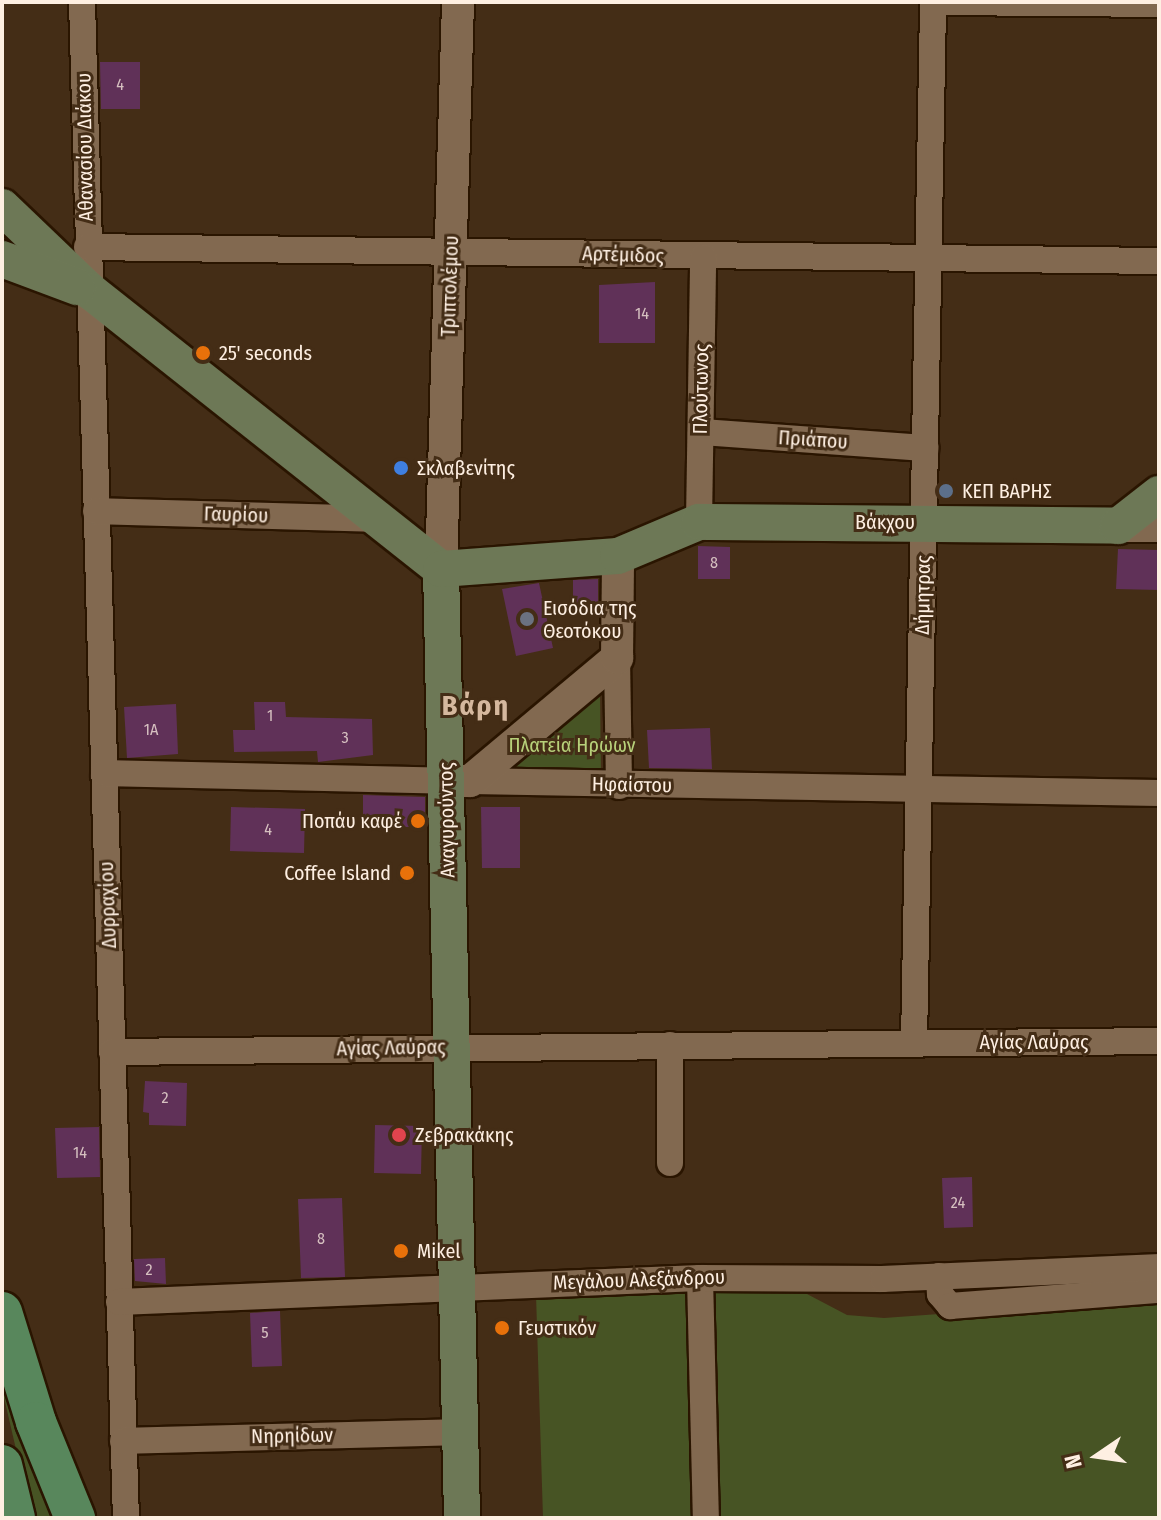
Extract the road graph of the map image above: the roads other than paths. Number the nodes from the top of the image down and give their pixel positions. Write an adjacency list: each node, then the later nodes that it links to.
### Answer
1 (82, 2): 6 (street, Αθανασίου Διάκου)
2 (458, 2): 7 (street, Τριπτολέμου)
3 (936, 2): 4 (street); 9 (street, Δήμητρας)
4 (1159, 4)
5 (2, 207): 12 (main road)
6 (87, 247): 7 (street, Αρτέμιδος); 12 (street, Αθανασίου Διάκου)
7 (451, 250): 8 (street, Αρτέμιδος); 23 (street, Τριπτολέμου)
8 (703, 257): 9 (street, Αρτέμιδος); 13 (street, Πλούτωνος)
9 (928, 258): 11 (street, Αρτέμιδος); 14 (street, Δήμητρας)
10 (2, 259): 12 (main road)
11 (1159, 261)
12 (90, 291): 16 (street, Δυρραχίου); 17 (main road)
13 (701, 432): 14 (street, Πριάπου); 18 (street, Πλούτωνος)
14 (925, 448): 19 (street, Δήμητρας)
15 (1159, 494): 20 (main road)
16 (96, 511): 17 (street, Γαυρίου); 25 (street, Δυρραχίου)
17 (377, 519): 23 (main road)
18 (699, 522): 19 (main road, Βάκχου); 22 (main road, Βάκχου)
19 (924, 522): 20 (main road, Βάκχου); 28 (street, Δήμητρας)
20 (1118, 526): 21 (street, Βάκχου)
21 (1159, 526)
22 (618, 556): 23 (main road, Βάκχου); 24 (street)
23 (441, 569): 26 (main road, Αναγυρούντος)
24 (617, 658): 26 (street); 27 (street)
25 (104, 773): 26 (street, Ηφαίστου); 34 (street, Δυρραχίου)
26 (458, 781): 27 (street, Ηφαίστου); 33 (main road, Αναγυρούντος)
27 (619, 786): 28 (street, Ηφαίστου)
28 (919, 791): 29 (street, Ηφαίστου); 31 (street, Δήμητρας)
29 (1159, 793)
30 (1159, 1041): 31 (street, Αγίας Λαύρας)
31 (914, 1043): 32 (street, Αγίας Λαύρας)
32 (670, 1045): 33 (street, Αγίας Λαύρας); 35 (street)
33 (452, 1047): 34 (street, Αγίας Λαύρας); 39 (main road, Αναγυρούντος)
34 (112, 1052): 41 (street, Δυρραχίου)
35 (670, 1163)
36 (1159, 1267): 37 (street, Μεγάλου Αλεξάνδρου)
37 (939, 1276): 38 (street, Μεγάλου Αλεξάνδρου); 40 (street)
38 (700, 1278): 39 (street, Μεγάλου Αλεξάνδρου); 50 (street)
39 (457, 1288): 41 (street, Μεγάλου Αλεξάνδρου); 43 (main road, Αναγυρούντος)
40 (1159, 1290)
41 (119, 1302): 44 (street, Δυρραχίου)
42 (2, 1312): 47 (main road)
43 (460, 1432): 44 (street, Νηρηίδων); 49 (main road, Αναγυρούντος)
44 (123, 1441): 48 (street, Δυρραχίου)
45 (2, 1465): 46 (main road)
46 (15, 1518)
47 (75, 1518)
48 (126, 1518)
49 (462, 1518)
50 (706, 1518)

